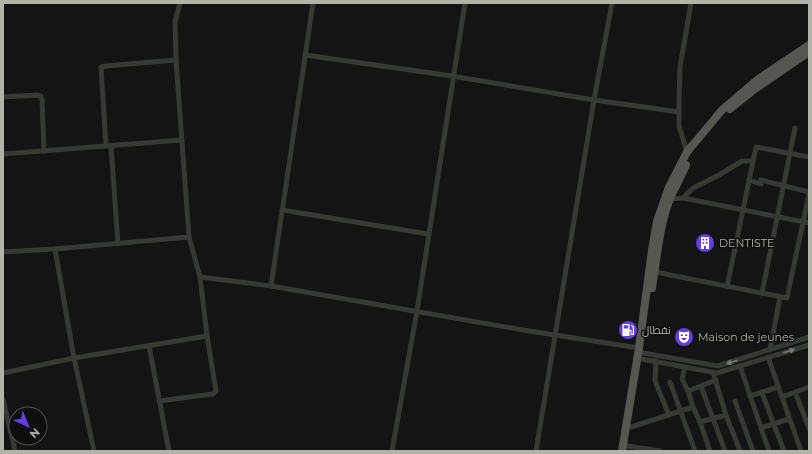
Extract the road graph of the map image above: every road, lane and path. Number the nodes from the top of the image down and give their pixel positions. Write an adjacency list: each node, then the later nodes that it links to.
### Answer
1 (180, 3): 8 (street)
2 (313, 3): 7 (street)
3 (465, 3): 9 (street)
4 (612, 3): 12 (street)
5 (691, 3): 13 (street)
6 (807, 50): 10 (main road)
7 (305, 55): 9 (street); 30 (street)
8 (176, 60): 15 (street); 16 (street)
9 (452, 76): 12 (street); 34 (street)
10 (759, 83): 18 (main road); 23 (main road)
11 (3, 96): 17 (street)
12 (594, 100): 13 (street); 46 (street)
13 (679, 112): 18 (street)
14 (795, 128): 20 (street)
15 (182, 140): 16 (street); 35 (street)
16 (108, 146): 17 (street); 36 (street)
17 (44, 151): 19 (street)
18 (687, 152): 23 (main road)
19 (3, 154)
20 (790, 154): 21 (street); 22 (street); 25 (street)
21 (809, 157)
22 (753, 161): 24 (street); 27 (street)
23 (684, 163): 28 (main road); 52 (main road)
24 (749, 180): 25 (street); 31 (street)
25 (783, 186): 26 (street); 32 (street)
26 (809, 193): 29 (street)
27 (683, 198): 28 (street); 31 (street)
28 (670, 199): 39 (main road)
29 (808, 207): 33 (street)
30 (282, 210): 34 (street); 41 (street)
31 (742, 210): 32 (street); 42 (street)
32 (777, 217): 33 (street); 43 (street)
33 (806, 223): 44 (street)
34 (428, 234): 45 (street)
35 (189, 237): 36 (street); 40 (street)
36 (118, 244): 37 (street)
37 (55, 249): 38 (street); 54 (street)
38 (3, 252)
39 (654, 272): 42 (street); 52 (main road)
40 (200, 277): 41 (street); 47 (street)
41 (271, 286): 45 (street)
42 (727, 287): 43 (street)
43 (762, 294): 44 (street)
44 (780, 297): 51 (street)
45 (417, 311): 46 (street); 88 (street)
46 (555, 335): 52 (street); 89 (street)
47 (207, 336): 50 (street); 71 (street)
48 (809, 337): 51 (street)
49 (809, 345): 53 (street, one-way to 49)
50 (149, 346): 54 (street); 71 (street)
51 (770, 350): 52 (street, one-way to 52)
52 (641, 353): 55 (street); 81 (main road); 84 (main road)
53 (768, 357): 56 (street); 63 (street)
54 (74, 358): 59 (street); 86 (street)
55 (656, 361): 57 (street); 75 (street)
56 (740, 366): 58 (street); 68 (street)
57 (685, 367): 58 (street); 65 (street)
58 (714, 372): 60 (street)
59 (3, 373)
60 (716, 380): 62 (street); 76 (street)
61 (670, 382): 74 (street)
62 (701, 386): 65 (street); 77 (street)
63 (778, 387): 66 (street); 69 (street)
64 (809, 387): 67 (street)
65 (688, 391): 73 (street)
66 (762, 392): 68 (street); 80 (street)
67 (795, 392): 69 (street); 83 (street)
68 (750, 396): 82 (street)
69 (782, 397): 78 (street)
70 (3, 399): 85 (street)
71 (159, 401): 87 (street)
72 (735, 401): 95 (street)
73 (693, 407): 74 (street); 79 (street)
74 (681, 411): 75 (street); 91 (street)
75 (669, 415): 81 (street)
76 (726, 415): 77 (street); 94 (street)
77 (712, 418): 79 (street); 93 (street)
78 (789, 418): 80 (street); 98 (street)
79 (700, 422): 92 (street)
80 (774, 423): 82 (street); 97 (street)
81 (631, 427): 84 (main road)
82 (761, 428): 96 (street)
83 (809, 428)
84 (626, 449): 90 (street)
85 (15, 451)
86 (94, 451)
87 (169, 451)
88 (392, 451)
89 (536, 451)
90 (660, 451)
91 (695, 451)
92 (710, 451)
93 (724, 451)
94 (740, 451)
95 (753, 451)
96 (769, 451)
97 (784, 451)
98 (801, 451)

